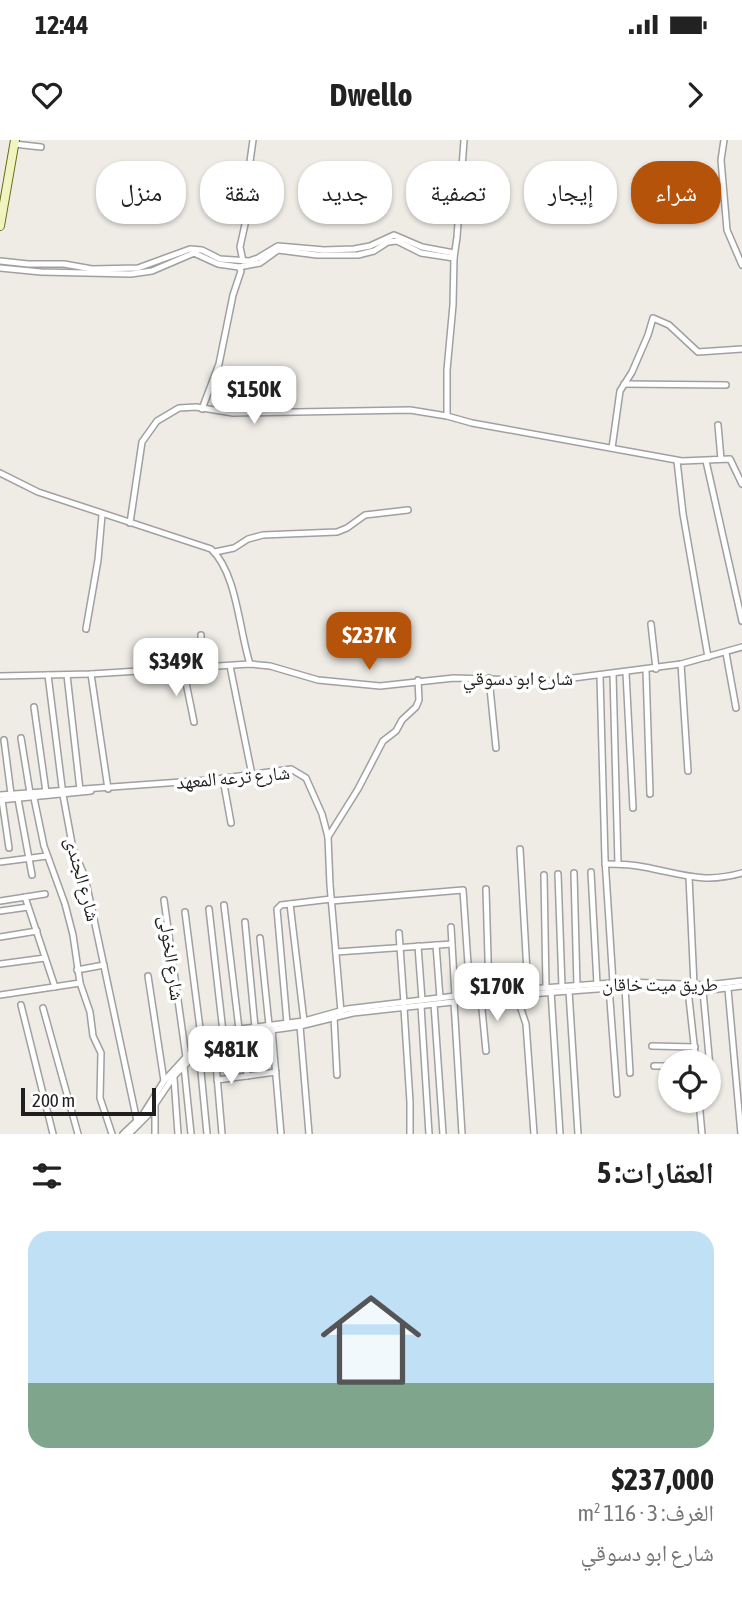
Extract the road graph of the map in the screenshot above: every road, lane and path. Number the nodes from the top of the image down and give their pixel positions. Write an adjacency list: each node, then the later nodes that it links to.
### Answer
1 (253, 140): 9 (street)
2 (464, 140): 7 (street)
3 (724, 140): 10 (street)
4 (14, 142): 5 (street); 6 (main road)
5 (41, 147)
6 (0, 226)
7 (454, 256): 9 (street); 16 (street)
8 (0, 261): 9 (street)
9 (241, 264): 11 (street); 15 (street)
10 (742, 265)
11 (0, 268)
12 (742, 349): 13 (street)
13 (624, 384): 14 (street); 18 (street)
14 (726, 385)
15 (202, 409): 16 (street); 26 (street)
16 (447, 416): 18 (street)
17 (718, 425): 19 (street)
18 (612, 448): 20 (street)
19 (721, 459): 21 (street); 23 (street)
20 (677, 460): 21 (street); 35 (street)
21 (706, 461): 28 (street)
22 (0, 473): 25 (street)
23 (742, 483)
24 (408, 510): 27 (street)
25 (102, 515): 26 (street); 30 (street)
26 (130, 523): 27 (street)
27 (215, 552): 36 (street)
28 (742, 621)
29 (651, 624): 41 (street)
30 (86, 629)
31 (201, 635): 39 (street)
32 (742, 647): 34 (street, شارع ابو دسوقي)
33 (154, 653): 42 (street)
34 (726, 653): 35 (street, شارع ابو دسوقي); 54 (street)
35 (708, 657): 37 (street, شارع ابو دسوقي)
36 (250, 664): 38 (street, شارع ابو دسوقي); 52 (street, شارع ابو دسوقي)
37 (681, 664): 41 (street, شارع ابو دسوقي); 59 (street)
38 (230, 666): 39 (street, شارع ابو دسوقي); 60 (street)
39 (201, 667): 40 (street, شارع ابو دسوقي)
40 (183, 668): 42 (street, شارع ابو دسوقي); 55 (street)
41 (656, 669): 43 (street, شارع ابو دسوقي)
42 (154, 670): 45 (street, شارع ابو دسوقي)
43 (646, 670): 44 (street, شارع ابو دسوقي); 69 (street)
44 (626, 673): 46 (street, شارع ابو دسوقي); 72 (street)
45 (91, 674): 48 (street, شارع ابو دسوقي); 63 (street)
46 (613, 674): 50 (street, شارع ابو دسوقي); 81 (street)
47 (48, 675): 48 (street, شارع ابو دسوقي); 49 (street, شارع ابو دسوقي); 67 (street, شارع الجندى)
48 (67, 675): 64 (street)
49 (0, 676)
50 (600, 676): 51 (street, شارع ابو دسوقي); 80 (street)
51 (488, 678): 52 (street, شارع ابو دسوقي); 58 (street)
52 (418, 680): 74 (street)
53 (34, 707): 66 (street)
54 (736, 708)
55 (194, 722)
56 (21, 738): 70 (street)
57 (4, 740): 68 (street)
58 (496, 748)
59 (688, 771)
60 (252, 775): 61 (street, شارع ترعه المعهد); 74 (street, شارع ترعه المعهد)
61 (223, 779): 63 (street, شارع ترعه المعهد); 73 (street)
62 (0, 785): 71 (street)
63 (108, 789): 65 (street, شارع ترعه المعهد)
64 (80, 790): 65 (street, شارع ترعه المعهد); 67 (street, شارع ترعه المعهد)
65 (94, 790): 67 (street, شارع ترعه المعهد)
66 (46, 792): 67 (street, شارع ترعه المعهد); 70 (street, شارع ترعه المعهد)
67 (62, 793): 70 (street, شارع ترعه المعهد); 114 (street, شارع الجندى)
68 (11, 794): 70 (street, شارع ترعه المعهد); 71 (street, شارع ترعه المعهد)
69 (650, 794)
70 (26, 796): 71 (street, شارع ترعه المعهد); 77 (street); 78 (street)
71 (1, 798): 75 (street)
72 (633, 808)
73 (231, 823)
74 (328, 837): 93 (street)
75 (9, 848)
76 (520, 849): 127 (street)
77 (47, 856): 78 (street); 115 (street)
78 (29, 858): 79 (street); 86 (street)
79 (0, 862)
80 (605, 864): 81 (street); 120 (street)
81 (618, 864): 88 (street)
82 (592, 872): 118 (street)
83 (574, 873): 122 (street)
84 (742, 873): 88 (street)
85 (558, 874): 124 (street)
86 (32, 875)
87 (544, 875): 128 (street)
88 (689, 877): 121 (street)
89 (486, 889): 132 (street)
90 (45, 894): 91 (street)
91 (25, 897): 94 (street); 97 (street)
92 (164, 900): 161 (street, شارع الخولى)
93 (331, 900): 95 (street); 111 (street); 134 (street)
94 (0, 901)
95 (290, 904): 146 (street); 147 (street)
96 (224, 905): 150 (street)
97 (28, 907): 99 (street); 103 (street)
98 (209, 909): 152 (street)
99 (0, 911)
100 (185, 912): 154 (street)
101 (246, 922): 148 (street)
102 (451, 927): 107 (street)
103 (37, 931): 105 (street); 112 (street)
104 (400, 933): 110 (street)
105 (0, 937)
106 (260, 938): 149 (street)
107 (452, 944): 108 (street); 137 (street)
108 (436, 945): 109 (street); 136 (street)
109 (418, 946): 110 (street); 139 (street)
110 (400, 947): 111 (street); 142 (street)
111 (336, 951): 144 (street)
112 (45, 958): 113 (street); 123 (street)
113 (0, 964)
114 (104, 965): 115 (street); 176 (street, شارع الجندى)
115 (77, 970): 117 (street)
116 (148, 976): 172 (street)
117 (80, 983): 123 (street); 179 (street)
118 (597, 984): 120 (street, طريق ميت خاقان); 122 (street, طريق ميت خاقان)
119 (742, 984): 121 (street, طريق ميت خاقان); 126 (street, طريق ميت خاقان)
120 (611, 985): 121 (street, طريق ميت خاقان); 125 (street, طريق ميت خاقان); 130 (street, طريق ميت خاقان); 173 (street)
121 (694, 985)
122 (577, 986): 124 (street, طريق ميت خاقان)
123 (55, 987): 135 (street)
124 (562, 987): 128 (street, طريق ميت خاقان)
125 (625, 987): 129 (street, طريق ميت خاقان); 167 (street)
126 (728, 989): 131 (street, طريق ميت خاقان); 198 (street)
127 (528, 990): 128 (street, طريق ميت خاقان); 133 (street, طريق ميت خاقان)
128 (549, 990): 130 (street, طريق ميت خاقان); 133 (street, طريق ميت خاقان); 195 (street)
129 (688, 990): 131 (street, طريق ميت خاقان); 156 (street)
130 (569, 991): 196 (street)
131 (703, 991): 158 (street)
132 (489, 992): 133 (street, طريق ميت خاقان); 134 (street, طريق ميت خاقان)
133 (516, 993): 138 (street, طريق ميت خاقان); 194 (street)
134 (470, 994): 137 (street, طريق ميت خاقان)
135 (0, 995)
136 (440, 998): 137 (street, طريق ميت خاقان); 139 (street, طريق ميت خاقان)
137 (455, 999): 138 (street, طريق ميت خاقان); 140 (street, طريق ميت خاقان); 193 (street)
138 (481, 999): 160 (street)
139 (421, 1003): 140 (street, طريق ميت خاقان); 142 (street, طريق ميت خاقان); 191 (street)
140 (434, 1004): 192 (street)
141 (20, 1005): 177 (street)
142 (404, 1005): 144 (street, طريق ميت خاقان); 190 (street)
143 (43, 1008): 178 (street)
144 (341, 1013): 145 (street, طريق ميت خاقان); 147 (street, طريق ميت خاقان)
145 (334, 1017): 147 (street, طريق ميت خاقان); 168 (street)
146 (287, 1023): 147 (street, طريق ميت خاقان); 149 (street, طريق ميت خاقان)
147 (302, 1023): 149 (street, طريق ميت خاقان); 189 (street)
148 (255, 1027): 149 (street, طريق ميت خاقان); 150 (street, طريق ميت خاقان)
149 (270, 1028): 151 (street, طريق ميت خاقان); 166 (street)
150 (241, 1031): 151 (street, طريق ميت خاقان); 152 (street, طريق ميت خاقان); 153 (street, طريق ميت خاقان); 162 (street)
151 (262, 1031): 162 (street)
152 (223, 1032): 154 (street, طريق ميت خاقان)
153 (214, 1041): 159 (street, طريق ميت خاقان); 171 (street)
154 (202, 1044): 161 (street, طريق ميت خاقان)
155 (652, 1046): 156 (street)
156 (695, 1047): 157 (street)
157 (695, 1050)
158 (708, 1050)
159 (199, 1051): 163 (street, طريق ميت خاقان); 186 (street)
160 (486, 1051)
161 (186, 1058): 172 (street, طريق ميت خاقان)
162 (246, 1064): 170 (street)
163 (184, 1066): 169 (street, طريق ميت خاقان); 185 (street)
164 (654, 1066): 165 (street)
165 (658, 1066)
166 (276, 1072): 170 (street); 188 (street)
167 (630, 1073)
168 (337, 1075)
169 (174, 1076): 174 (street, طريق ميت خاقان); 184 (street)
170 (247, 1076): 171 (street)
171 (217, 1080): 187 (street)
172 (164, 1081): 176 (street, طريق ميت خاقان)
173 (617, 1094)
174 (155, 1106): 176 (street, طريق ميت خاقان); 183 (street)
175 (700, 1113): 197 (street)
176 (138, 1124): 180 (street, طريق ميت خاقان); 181 (street, طريق ميت خاقان); 182 (street, شارع الجندى)
177 (53, 1134)
178 (78, 1134)
179 (112, 1134)
180 (123, 1134)
181 (129, 1134)
182 (139, 1134)
183 (155, 1134)
184 (178, 1134)
185 (191, 1134)
186 (207, 1134)
187 (222, 1134)
188 (281, 1134)
189 (309, 1134)
190 (410, 1134)
191 (429, 1134)
192 (443, 1134)
193 (462, 1134)
194 (534, 1134)
195 (560, 1134)
196 (578, 1134)
197 (702, 1134)
198 (741, 1134)

